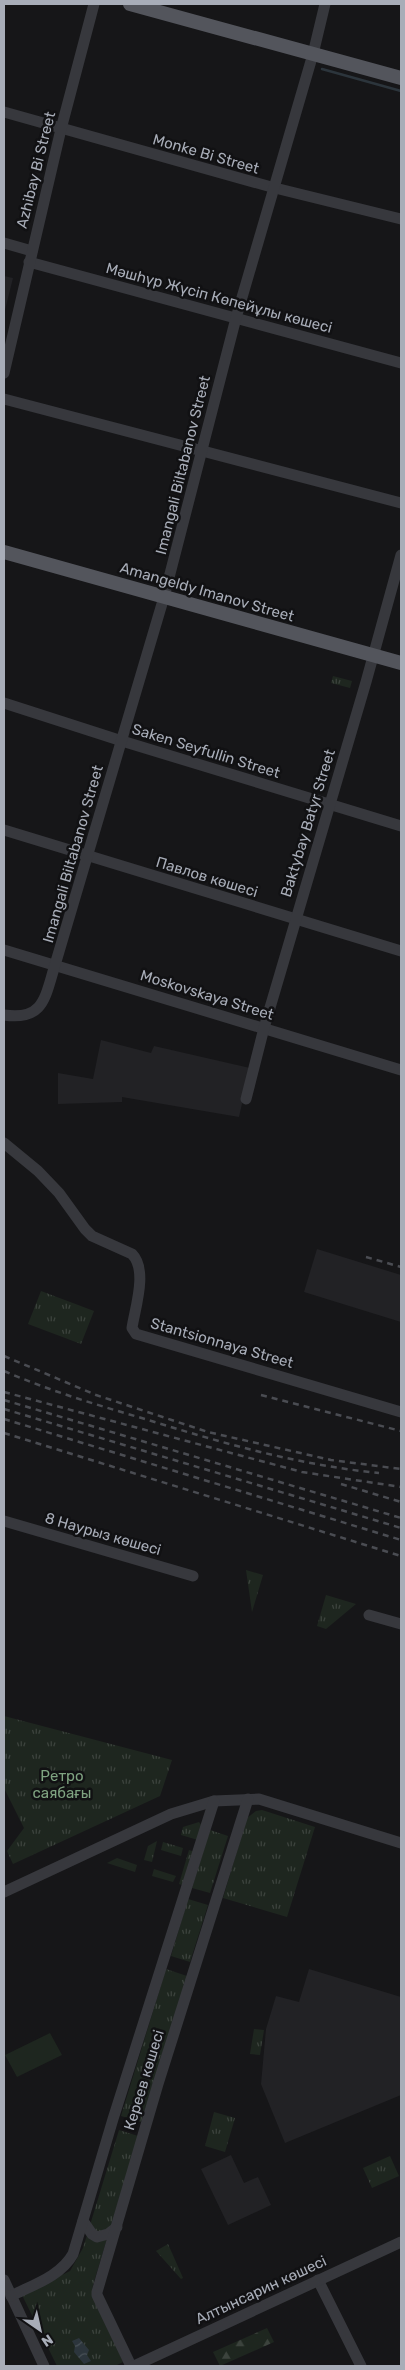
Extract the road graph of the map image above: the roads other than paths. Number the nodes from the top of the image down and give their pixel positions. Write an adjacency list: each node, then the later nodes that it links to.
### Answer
1 (94, 4): 7 (street, Azhibay Bi Street)
2 (130, 4): 4 (main road)
3 (325, 4): 4 (street, Imangali Biltabanov Street)
4 (313, 54): 5 (main road); 8 (street, Imangali Biltabanov Street)
5 (401, 78)
6 (4, 112): 7 (street, Monke Bi Street)
7 (61, 129): 8 (street, Monke Bi Street); 11 (street, Azhibay Bi Street)
8 (275, 188): 9 (street, Monke Bi Street); 12 (street, Imangali Biltabanov Street)
9 (401, 219)
10 (4, 243): 11 (street, Мәшһүр Жүсіп Көпейұлы көшесі)
11 (30, 256): 12 (street, Мәшһүр Жүсіп Көпейұлы көшесі); 14 (street, Azhibay Bi Street)
12 (236, 318): 13 (street, Мәшһүр Жүсіп Көпейұлы көшесі); 16 (street, Imangali Biltabanov Street)
13 (401, 363)
14 (4, 373)
15 (4, 399): 16 (street)
16 (202, 452): 17 (street); 20 (street, Imangali Biltabanov Street)
17 (401, 503)
18 (4, 552): 20 (main road, Amangeldy Imanov Street)
19 (401, 555): 21 (street, Baktybay Batyr Street)
20 (164, 597): 21 (main road, Amangeldy Imanov Street); 24 (street, Imangali Biltabanov Street)
21 (374, 656): 22 (main road, Amangeldy Imanov Street); 25 (street, Baktybay Batyr Street)
22 (401, 664)
23 (4, 703): 24 (street, Saken Seyfullin Street)
24 (122, 741): 25 (street, Saken Seyfullin Street); 28 (street, Imangali Biltabanov Street)
25 (330, 805): 26 (street, Saken Seyfullin Street); 29 (street, Baktybay Batyr Street)
26 (401, 826)
27 (4, 830): 28 (street, Павлов көшесі)
28 (88, 856): 29 (street, Павлов көшесі); 32 (street, Imangali Biltabanov Street)
29 (295, 919): 31 (street, Павлов көшесі); 34 (street, Baktybay Batyr Street)
30 (4, 950): 32 (street, Moskovskaya Street)
31 (401, 951)
32 (56, 965): 33 (street, Imangali Biltabanov Street); 34 (street, Moskovskaya Street)
33 (4, 1015)
34 (264, 1028): 35 (street, Moskovskaya Street); 36 (street, Baktybay Batyr Street)
35 (401, 1070)
36 (246, 1099)
37 (4, 1143): 38 (street, Stantsionnaya Street)
38 (401, 1412)
39 (4, 1521): 40 (street, 8 Наурыз көшесі)
40 (194, 1576)
41 (370, 1615): 42 (street)
42 (401, 1624)
43 (248, 1799): 44 (street); 45 (street); 48 (street, Кереев көшесі)
44 (214, 1801): 46 (street); 47 (street, Кереев көшесі)
45 (401, 1843)
46 (4, 1892)
47 (83, 2221): 48 (street); 52 (street, Кереев көшесі)
48 (116, 2227): 54 (street, Кереев көшесі)
49 (401, 2242): 51 (street, Алтынсарин көшесі)
50 (4, 2280): 52 (street)
51 (318, 2280): 54 (street, Алтынсарин көшесі); 55 (street)
52 (12, 2296): 53 (street)
53 (44, 2366)
54 (133, 2366)
55 (361, 2366)

